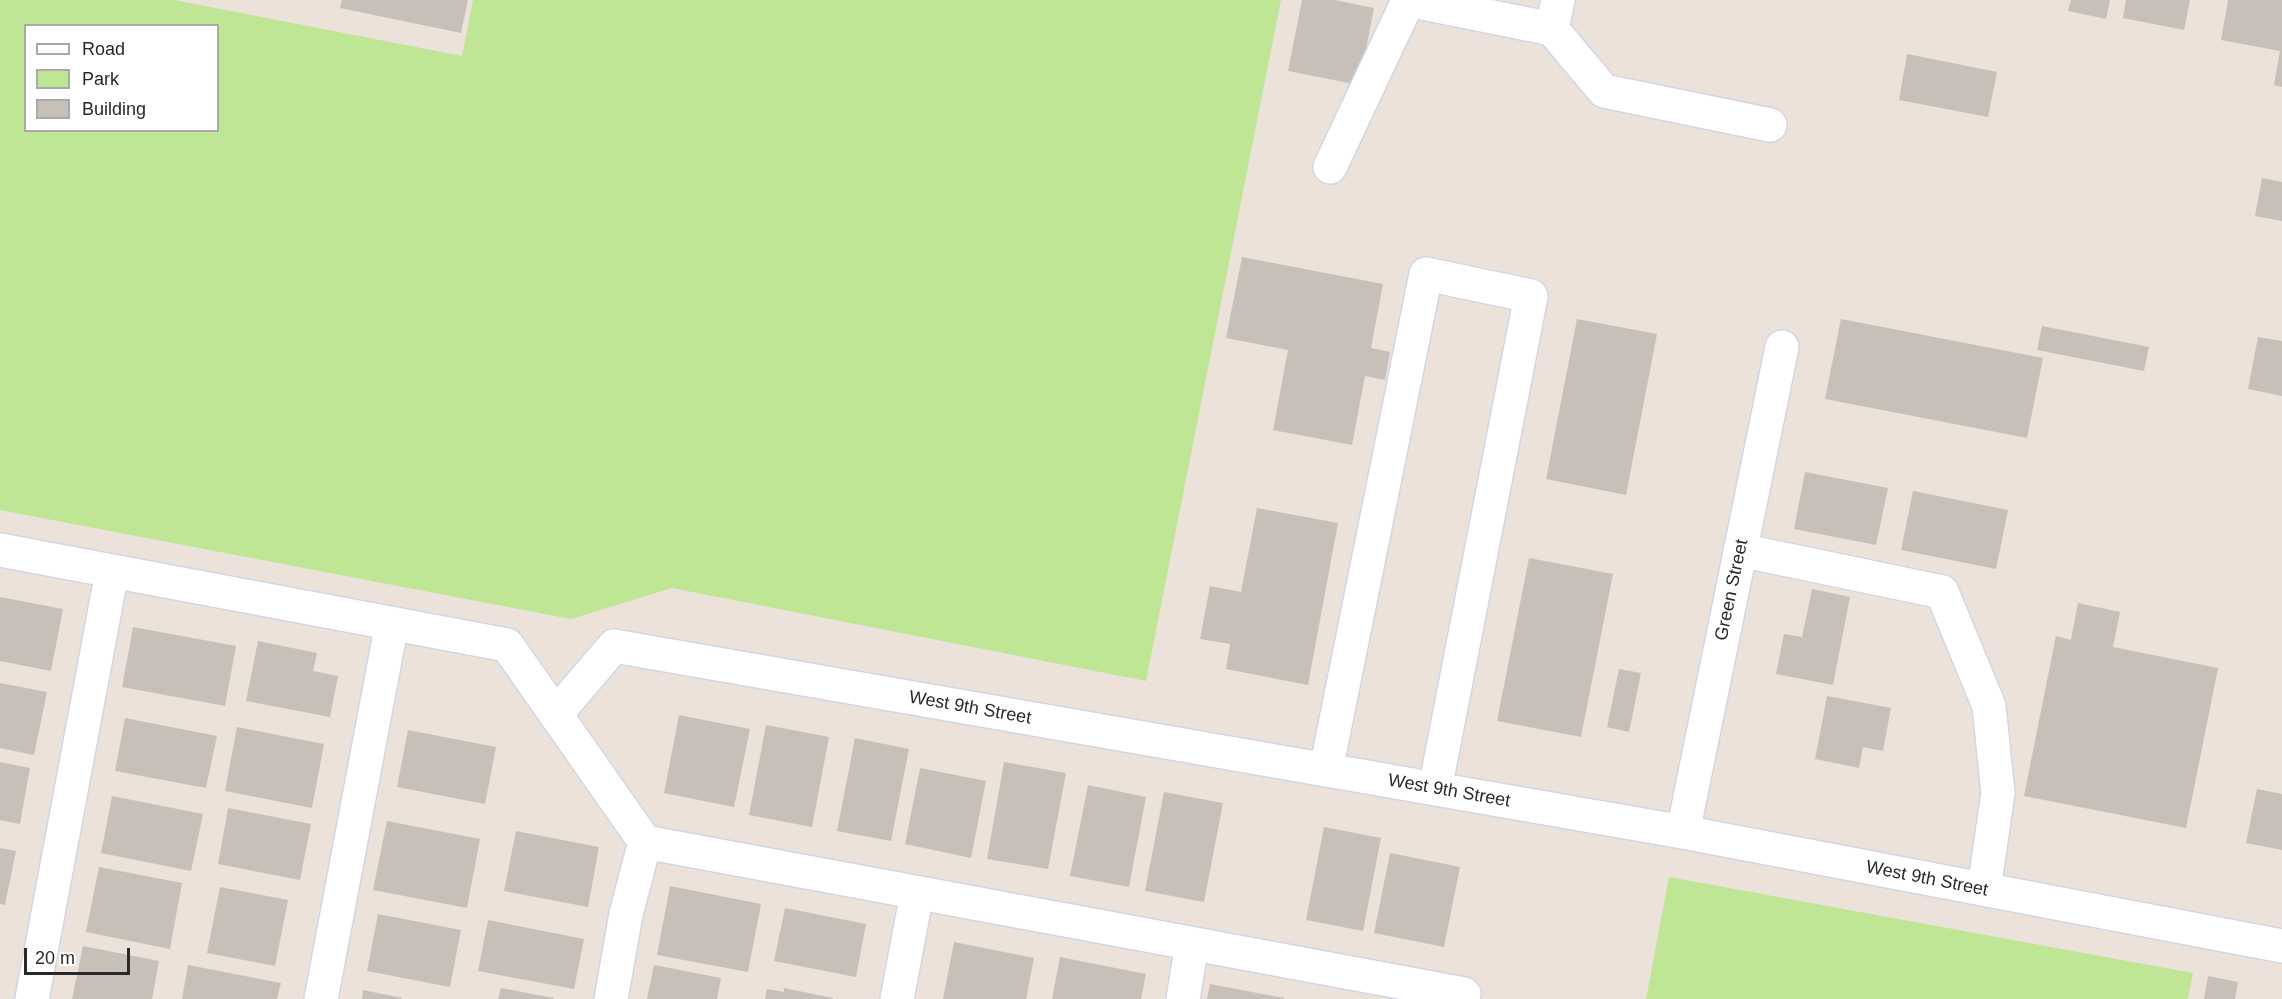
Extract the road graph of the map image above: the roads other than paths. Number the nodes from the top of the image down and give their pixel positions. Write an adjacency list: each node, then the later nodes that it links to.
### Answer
1 (1408, 0): 2 (street); 4 (street)
2 (1555, 15): 3 (street)
3 (1770, 125)
4 (1330, 167)
5 (1782, 347): 7 (street, Green Street)
6 (0, 550): 8 (street)
7 (1740, 550): 13 (street, Green Street); 15 (street)
8 (112, 572): 9 (street); 19 (street)
9 (392, 623): 10 (street); 20 (street)
10 (556, 714): 11 (street, West 9th Street); 14 (street)
11 (1326, 770): 12 (street, West 9th Street); 12 (street)
12 (1435, 789): 13 (street, West 9th Street)
13 (1683, 832): 15 (street, West 9th Street)
14 (645, 842): 16 (street); 21 (street)
15 (1984, 890): 18 (street, West 9th Street)
16 (917, 893): 17 (street); 22 (street)
17 (1192, 944): 23 (street); 24 (street)
18 (2282, 946)
19 (32, 999)
20 (321, 999)
21 (611, 999)
22 (897, 999)
23 (1183, 999)
24 (1463, 999)

